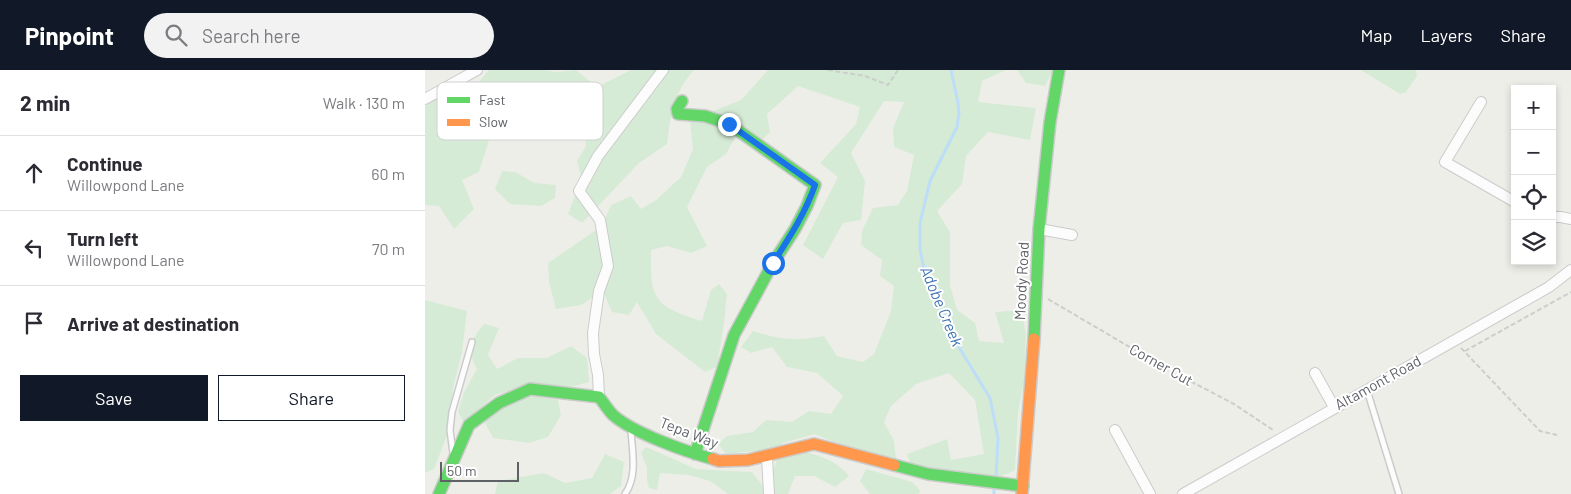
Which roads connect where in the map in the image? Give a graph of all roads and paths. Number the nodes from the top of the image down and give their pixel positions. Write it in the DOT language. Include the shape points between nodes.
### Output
graph roads {
  1 [pos="477,70"];
  2 [pos="663,70"];
  3 [pos="828,70"];
  4 [pos="898,70"];
  5 [pos="1059,70"];
  6 [pos="455,82"];
  7 [pos="437,92"];
  8 [pos="425,99"];
  9 [pos="682,102"];
  10 [pos="1481,102"];
  11 [pos="1511,200"];
  12 [pos="1556,217"];
  13 [pos="1571,219"];
  14 [pos="1039,229"];
  15 [pos="1072,235"];
  16 [pos="1571,270"];
  17 [pos="1571,292"];
  18 [pos="1037,295"];
  19 [pos="471,342"];
  20 [pos="1315,373"];
  21 [pos="1367,389"];
  22 [pos="599,396"];
  23 [pos="1335,407"];
  24 [pos="631,427"];
  25 [pos="1115,430"];
  26 [pos="1557,435"];
  27 [pos="1283,437"];
  28 [pos="695,454"];
  29 [pos="767,457"];
  30 [pos="454,458"];
  31 [pos="1022,490"];
  32 [pos="439,494"];
  33 [pos="625,494"];
  34 [pos="769,494"];
  35 [pos="1150,494"];
  36 [pos="1183,494"];
  37 [pos="1399,494"];
  1 -- 6 [label="street"];
  2 -- 22 [label="street" via="598,156 579,191 600,220 608,266 599,291 593,333"];
  3 -- 4 [label="path" via="865,76 888,85"];
  5 -- 14 [label="street, Moody Road"];
  7 -- 8 [label="street"];
  9 -- 28 [label="street" via="677,109 678,114 721,119 815,185 795,229 734,335"];
  10 -- 11 [label="street" via="1445,162"];
  12 -- 13 [label="street"];
  14 -- 15 [label="street"];
  14 -- 18 [label="street, Moody Road"];
  16 -- 21 [label="street, Altamont Road" via="1549,287"];
  17 -- 26 [label="path" via="1465,351 1540,431"];
  18 -- 27 [label="path, Corner Cut" via="1234,404"];
  18 -- 31 [label="street, Moody Road"];
  19 -- 30 [label="lane" via="452,412 450,430"];
  20 -- 23 [label="street"];
  21 -- 23 [label="street, Altamont Road"];
  21 -- 37 [label="lane"];
  22 -- 24 [label="street, Tepa Way" via="613,415"];
  22 -- 30 [label="street" via="530,389 499,402 469,424"];
  23 -- 27 [label="street, Altamont Road"];
  24 -- 28 [label="street, Tepa Way"];
  24 -- 33 [label="lane" via="633,471"];
  25 -- 35 [label="street"];
  27 -- 36 [label="street, Altamont Road"];
  28 -- 29 [label="street, Tepa Way" via="719,461"];
  29 -- 31 [label="street, Tepa Way" via="814,444 928,474"];
  29 -- 34 [label="street"];
  30 -- 32 [label="street"];
}
